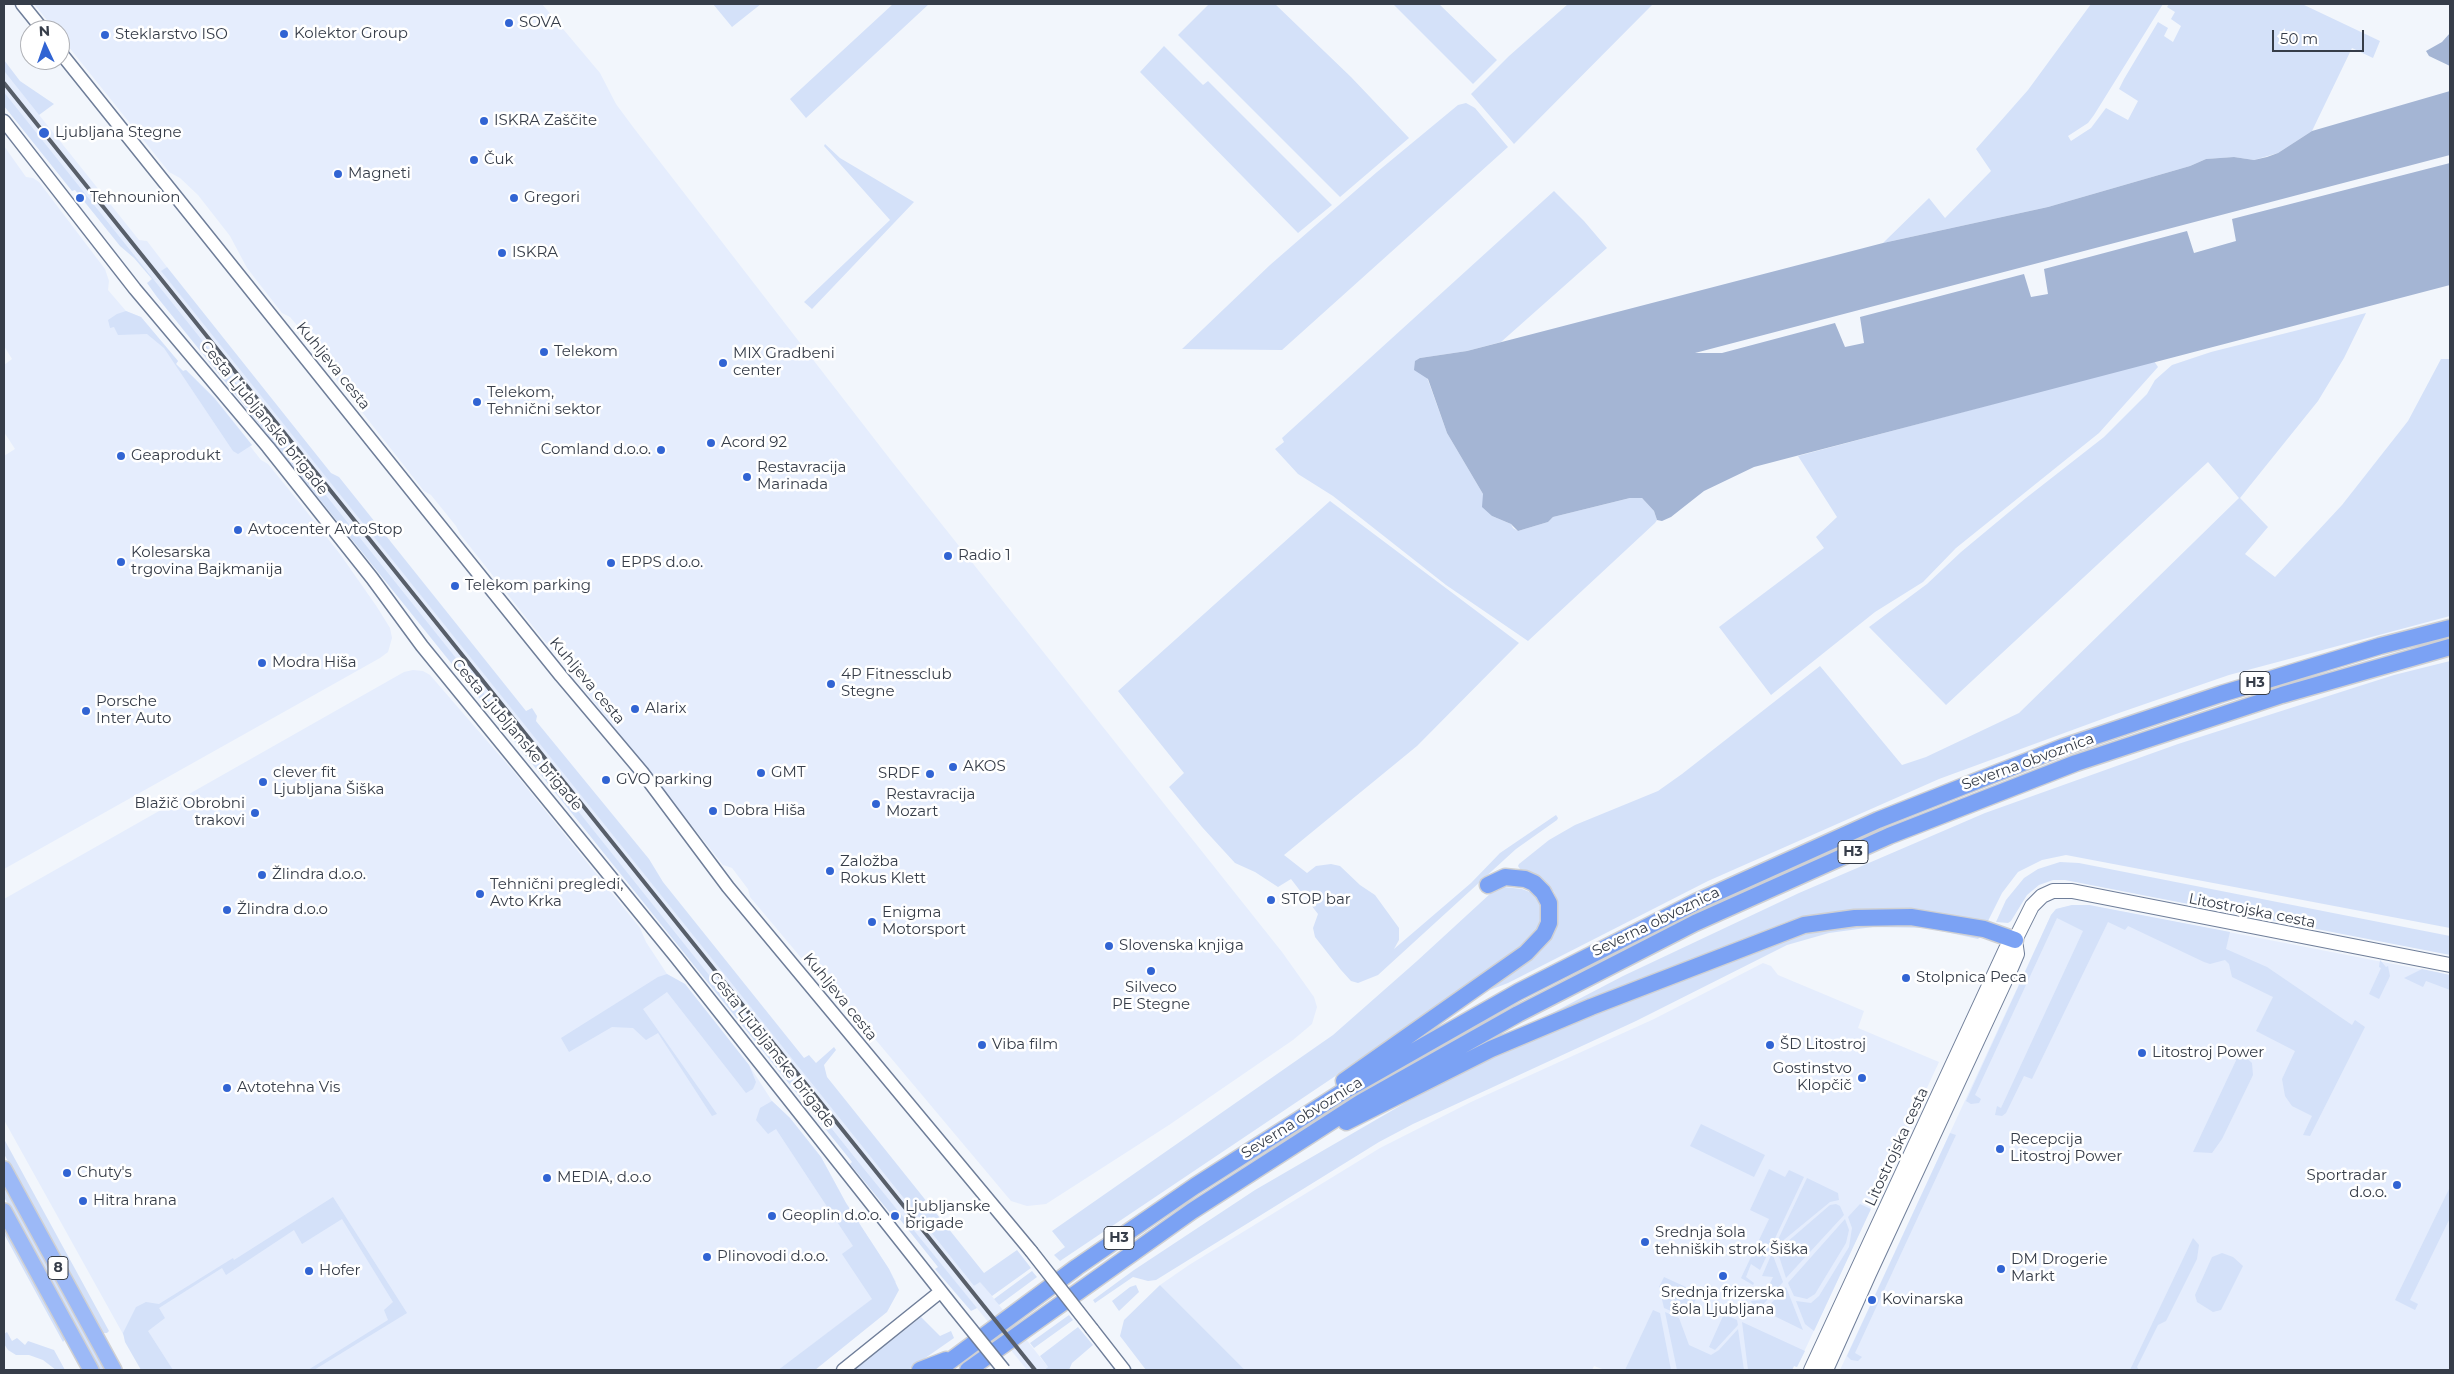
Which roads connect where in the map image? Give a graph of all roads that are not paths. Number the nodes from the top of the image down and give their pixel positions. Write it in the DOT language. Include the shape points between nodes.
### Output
graph roads {
  1 [pos="22,4"];
  2 [pos="35,20"];
  3 [pos="70,64"];
  4 [pos="4,121"];
  5 [pos="2450,628"];
  6 [pos="2450,647"];
  7 [pos="1488,885"];
  8 [pos="2016,940"];
  9 [pos="2450,965"];
  10 [pos="1981,1018"];
  11 [pos="1288,1127"];
  12 [pos="1294,1145"];
  13 [pos="4,1168"];
  14 [pos="4,1211"];
  15 [pos="940,1292"];
  16 [pos="956,1357"];
  17 [pos="91,1370"];
  18 [pos="114,1370"];
  19 [pos="843,1370"];
  20 [pos="920,1370"];
  21 [pos="938,1370"];
  22 [pos="968,1370"];
  23 [pos="1004,1370"];
  24 [pos="1124,1370"];
  25 [pos="1811,1370"];
  26 [pos="1826,1370"];
  1 -- 2 [label="street"];
  3 -- 24 [label="street, Kuhljeva cesta, bridge" via="561,676 642,772 728,887 1031,1251"];
  4 -- 15 [label="street, Cesta Ljubljanske brigade" via="135,289 268,447 422,646 676,957"];
  5 -- 11 [label="highway, Severna obvoznica / H3" via="2221,694 2063,747 1878,820 1768,868 1607,946 1430,1040"];
  6 -- 12 [label="highway, Severna obvoznica / H3" via="2177,728 2076,763 1889,836 1776,885 1606,968 1435,1059"];
  7 -- 11 [label="highway" via="1505,877 1515,877 1534,883 1543,892 1548,903 1549,923 1536,944 1356,1071"];
  8 -- 9 [label="main road, Litostrojska cesta" via="2037,900 2053,891 2068,890"];
  8 -- 10 [label="main road, Litostrojska cesta" via="2017,954"];
  8 -- 12 [label="highway" via="1984,929 1911,917 1855,918 1804,925 1491,1049 1372,1110"];
  10 -- 25 [label="main road, Litostrojska cesta"];
  10 -- 26 [label="main road, Litostrojska cesta"];
  11 -- 16 [label="highway, Severna obvoznica / H3" via="1077,1267"];
  12 -- 22 [label="highway, Severna obvoznica / H3" via="1128,1255"];
  13 -- 18 [label="main road, 8"];
  14 -- 17 [label="main road, 8"];
  15 -- 19 [label="street"];
  15 -- 23 [label="street, Cesta Ljubljanske brigade, bridge"];
  16 -- 20 [label="highway"];
  16 -- 21 [label="highway, Severna obvoznica / H3"];
}
